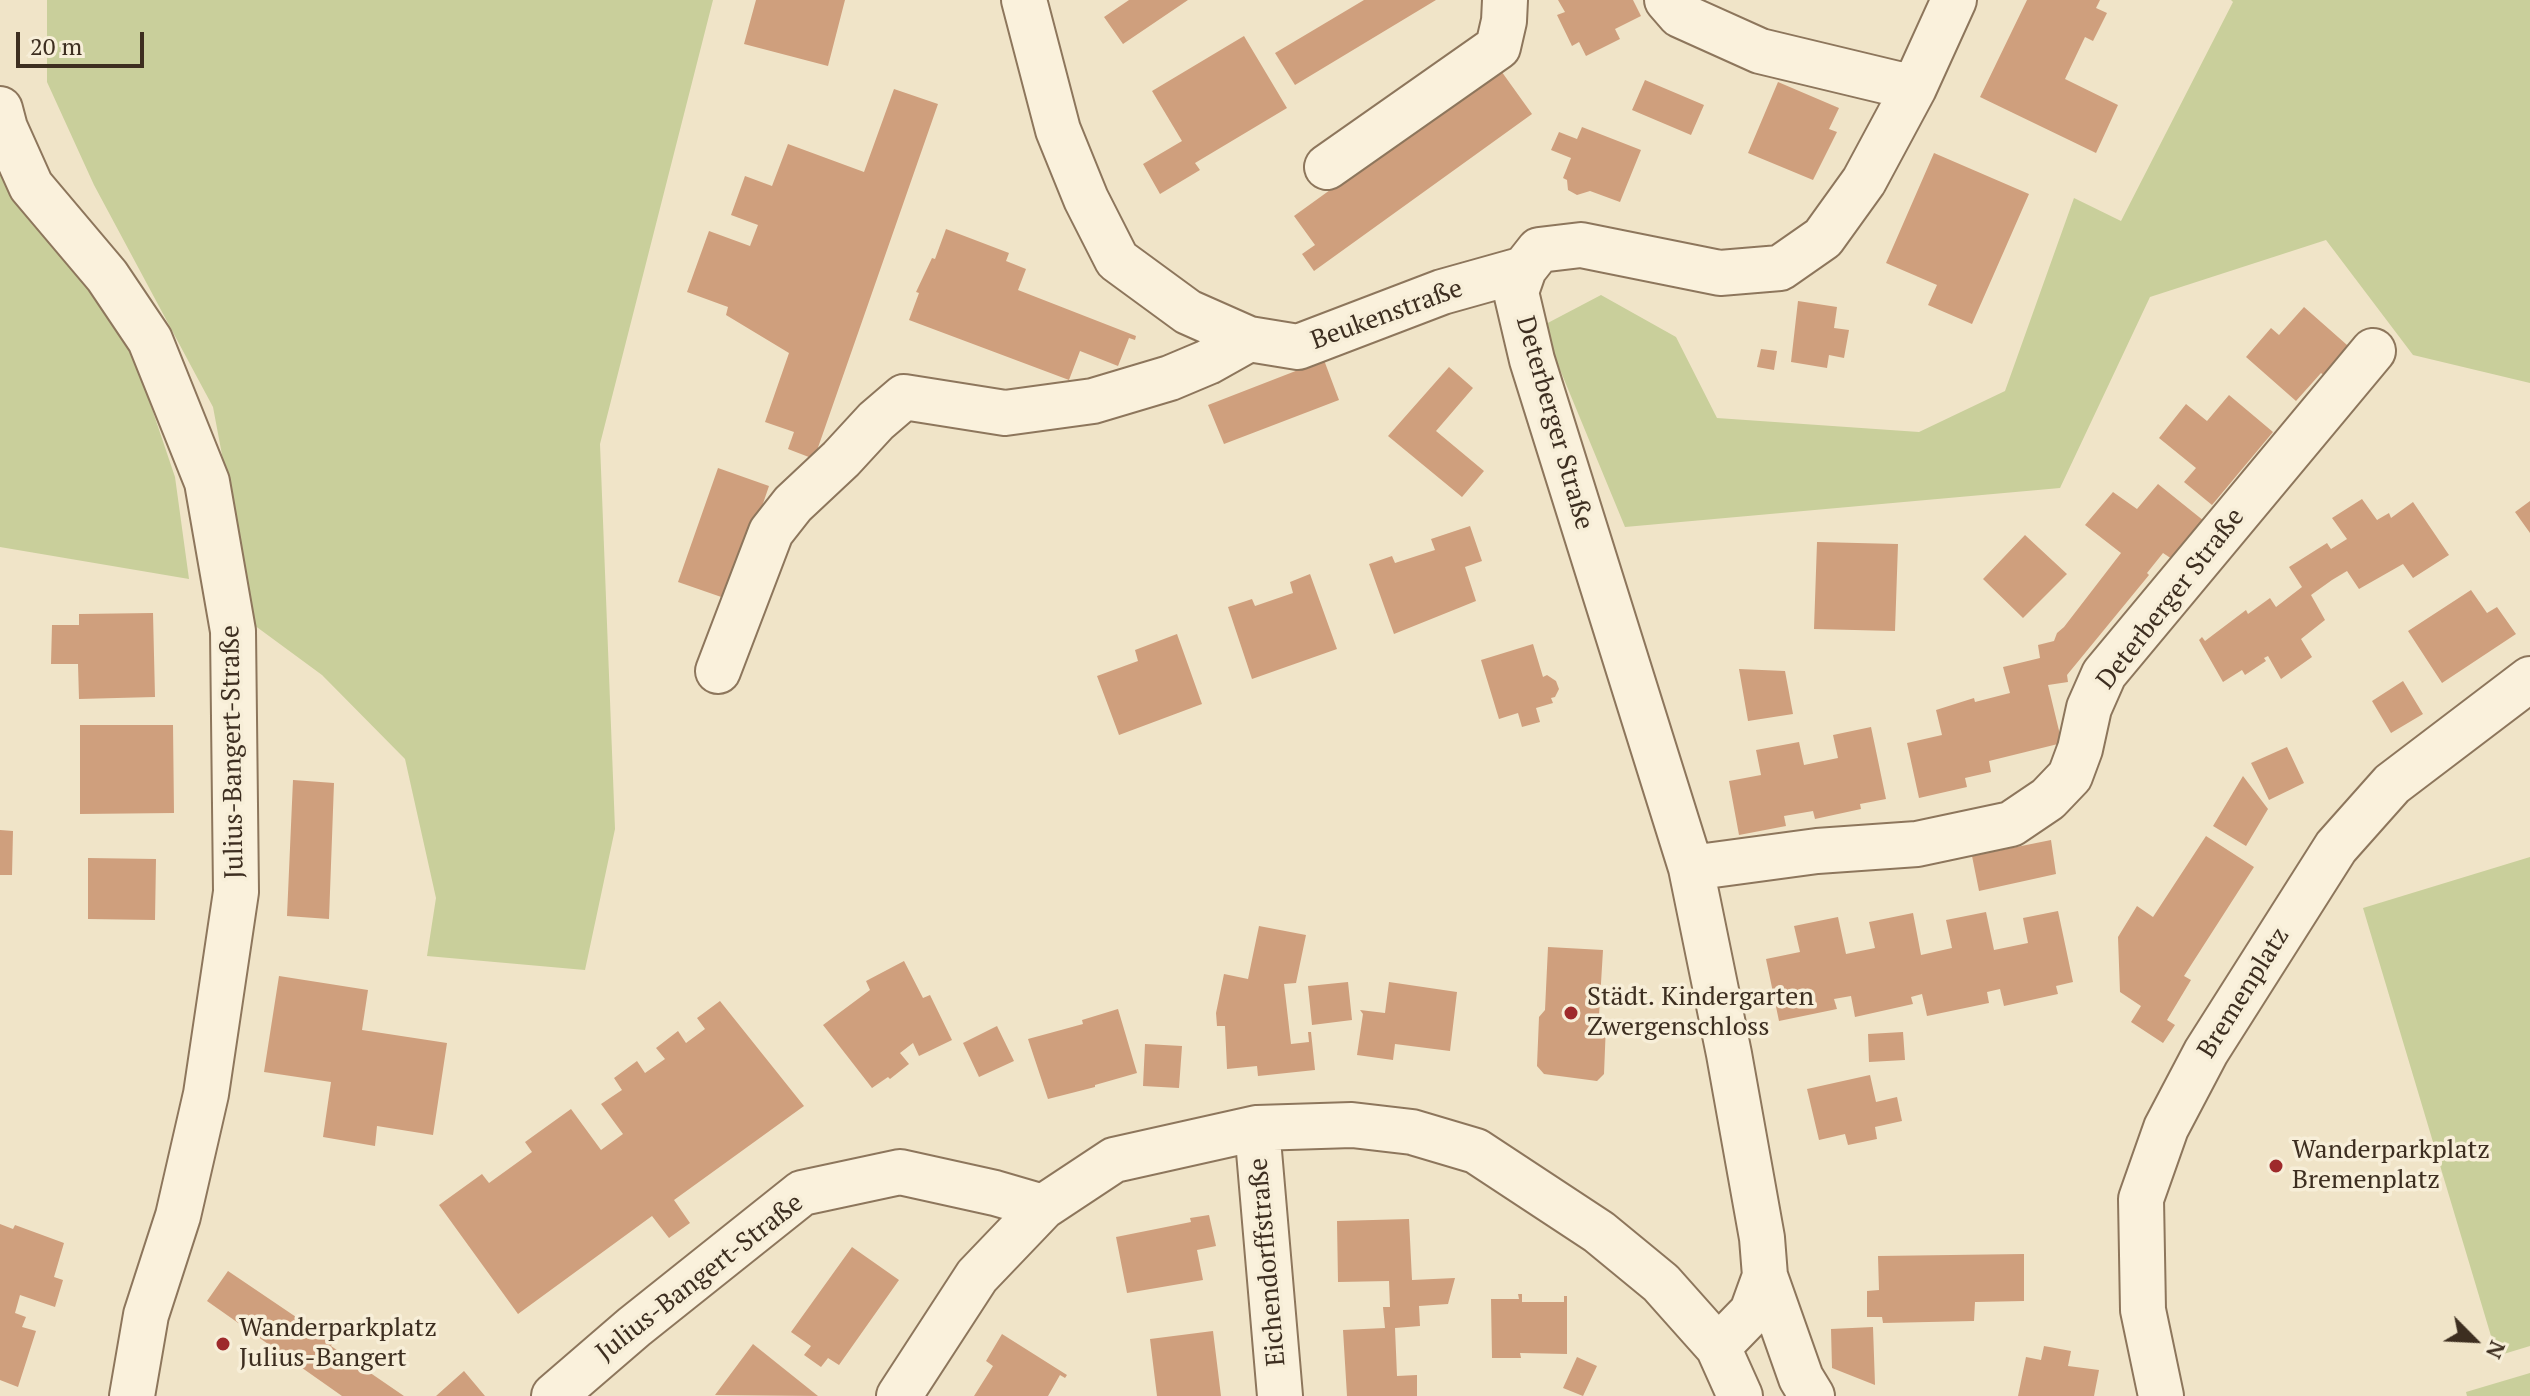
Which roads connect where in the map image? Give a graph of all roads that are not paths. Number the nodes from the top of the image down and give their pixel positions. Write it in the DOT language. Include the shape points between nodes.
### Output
graph roads {
  1 [pos="1024,0"];
  2 [pos="1505,0"];
  3 [pos="1667,0"];
  4 [pos="1954,0"];
  5 [pos="1914,88"];
  6 [pos="0,109"];
  7 [pos="1327,167"];
  8 [pos="1524,269"];
  9 [pos="1249,339"];
  10 [pos="2373,351"];
  11 [pos="718,671"];
  12 [pos="2530,679"];
  13 [pos="1691,868"];
  14 [pos="1257,1128"];
  15 [pos="1043,1207"];
  16 [pos="1765,1276"];
  17 [pos="1718,1347"];
  18 [pos="132,1396"];
  19 [pos="554,1396"];
  20 [pos="899,1396"];
  21 [pos="1280,1396"];
  22 [pos="1740,1396"];
  23 [pos="1812,1396"];
  24 [pos="2161,1396"];
  1 -- 9 [label="street, Beukenstraße" via="1058,130 1117,260 1188,312"];
  2 -- 7 [label="street" via="1498,47"];
  3 -- 5 [label="street" via="1680,15 1760,51"];
  4 -- 5 [label="street"];
  5 -- 8 [label="street" via="1864,181 1823,238 1780,268 1720,273 1581,245 1539,250"];
  6 -- 18 [label="street, Julius-Bangert-Straße" via="31,186 107,276 150,340 207,482 233,631 236,892 206,1094 178,1216 146,1315"];
  8 -- 9 [label="street, Beukenstraße" via="1442,292 1298,347"];
  8 -- 13 [label="street, Deterberger Straße" via="1516,292 1532,360"];
  9 -- 11 [label="street" via="1170,378 1093,401 1005,413 904,397 771,532"];
  10 -- 13 [label="street, Deterberger Straße" via="2104,674 2070,776 2048,799 2011,824 1917,844"];
  12 -- 24 [label="street, Bremenplatz" via="2392,784 2336,847 2206,1052 2166,1128 2141,1199 2143,1310"];
  13 -- 16 [label="street, Deterberger Straße" via="1732,1069"];
  14 -- 15 [label="street" via="1114,1160"];
  14 -- 17 [label="street" via="1352,1125 1412,1132 1476,1151 1599,1232 1661,1283"];
  14 -- 21 [label="street, Eichendorffstraße"];
  15 -- 19 [label="street, Julius-Bangert-Straße" via="900,1172 802,1193"];
  15 -- 20 [label="street" via="977,1276"];
  16 -- 17 [label="street, Deterberger Straße" via="1752,1312"];
  16 -- 23 [label="street"];
  17 -- 22 [label="street"];
}
